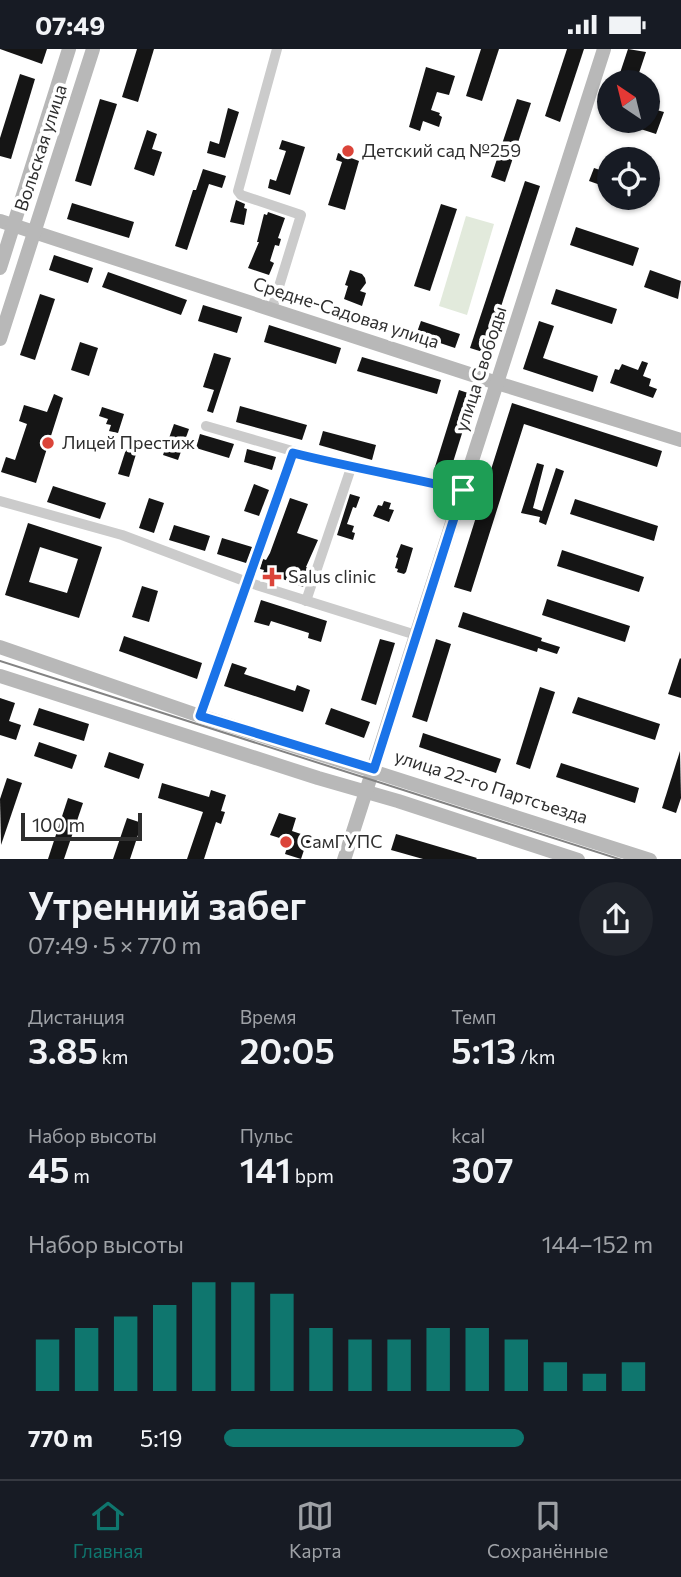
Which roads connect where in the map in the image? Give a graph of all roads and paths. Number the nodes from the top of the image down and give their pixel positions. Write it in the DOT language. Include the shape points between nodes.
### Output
graph roads {
  1 [pos="69,49"];
  2 [pos="93,49"];
  3 [pos="277,49"];
  4 [pos="604,49"];
  5 [pos="7,223"];
  6 [pos="34,232"];
  7 [pos="0,268"];
  8 [pos="272,309"];
  9 [pos="0,339"];
  10 [pos="497,383"];
  11 [pos="206,426"];
  12 [pos="681,440"];
  13 [pos="293,453"];
  14 [pos="351,468"];
  15 [pos="463,490"];
  16 [pos="0,501"];
  17 [pos="247,582"];
  18 [pos="306,601"];
  19 [pos="416,635"];
  20 [pos="0,647"];
  21 [pos="0,676"];
  22 [pos="200,716"];
  23 [pos="374,769"];
  24 [pos="367,792"];
  25 [pos="344,859"];
  26 [pos="578,859"];
  27 [pos="650,859"];
  1 -- 5 [label="main road, Вольская улица"];
  2 -- 6 [label="main road, Вольская улица"];
  3 -- 8 [label="street" via="238,191 301,215"];
  4 -- 10 [label="main road, улица Свободы"];
  5 -- 6 [label="main road, Средне-Садовая улица"];
  5 -- 7 [label="main road, Вольская улица"];
  6 -- 8 [label="main road, Средне-Садовая улица"];
  6 -- 9 [label="main road, Вольская улица"];
  8 -- 10 [label="main road, Средне-Садовая улица"];
  10 -- 12 [label="main road, Средне-Садовая улица"];
  10 -- 15 [label="main road, улица Свободы"];
  11 -- 13 [label="street"];
  13 -- 14 [label="street"];
  13 -- 17 [label="street"];
  14 -- 15 [label="street"];
  14 -- 18 [label="street"];
  15 -- 19 [label="main road, улица Свободы"];
  16 -- 17 [label="street" via="122,535"];
  17 -- 18 [label="street"];
  17 -- 22 [label="street"];
  18 -- 19 [label="street"];
  19 -- 23 [label="main road, улица Свободы"];
  20 -- 22 [label="main road, улица 22-го Партсъезда"];
  21 -- 24 [label="main road"];
  22 -- 23 [label="main road, улица 22-го Партсъезда"];
  23 -- 24 [label="main road, улица Свободы"];
  23 -- 27 [label="main road, улица 22-го Партсъезда"];
  24 -- 25 [label="main road, улица Свободы"];
  24 -- 26 [label="main road"];
}
